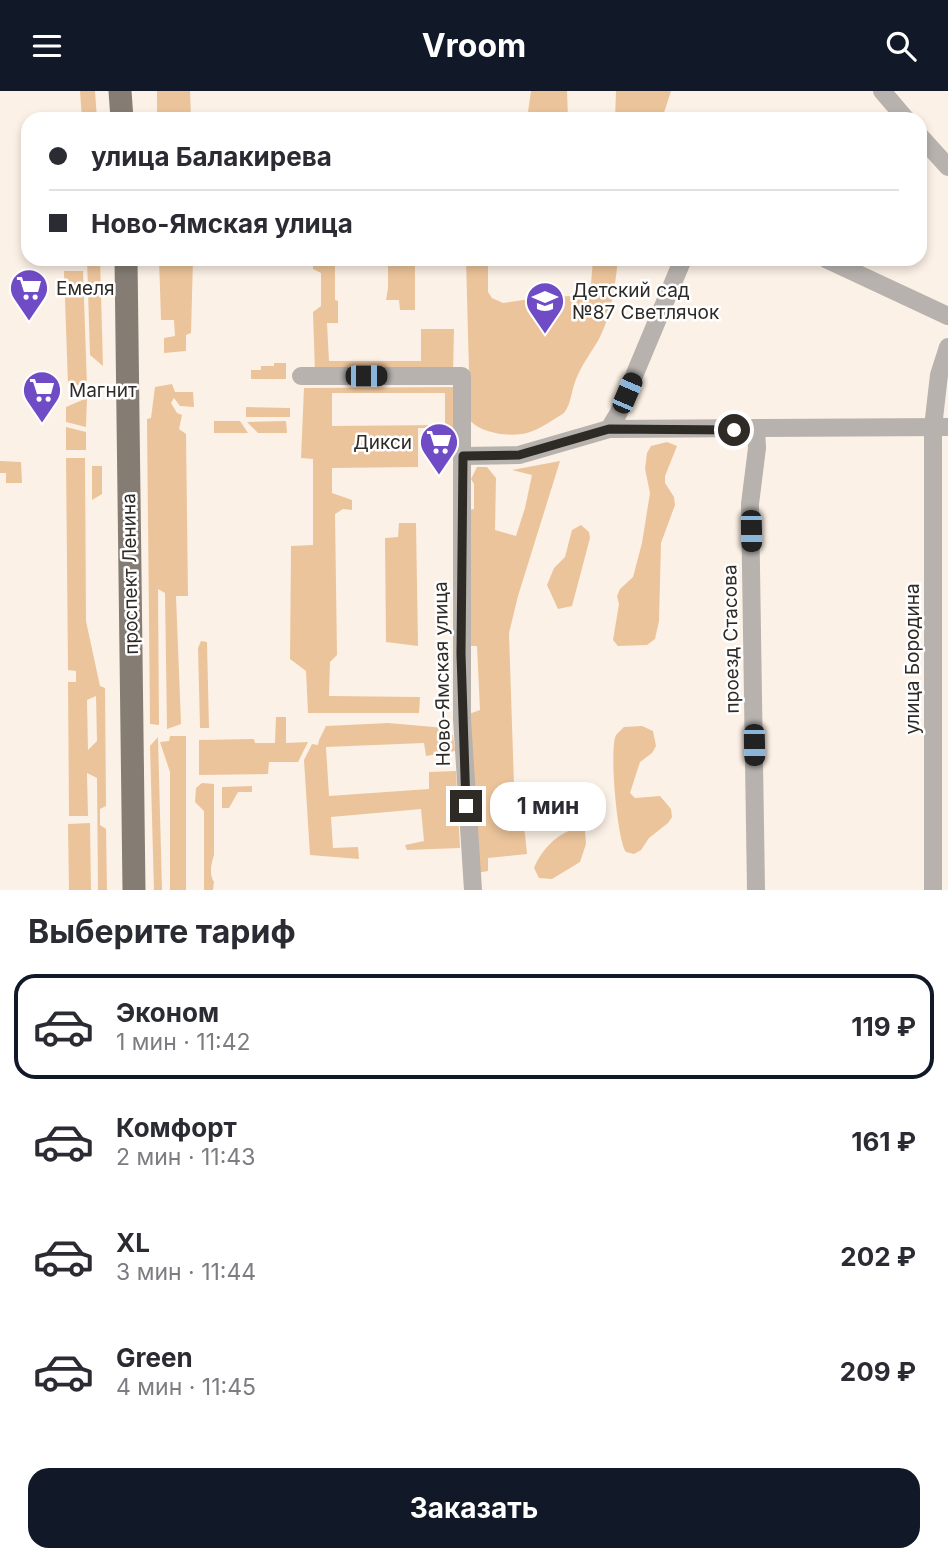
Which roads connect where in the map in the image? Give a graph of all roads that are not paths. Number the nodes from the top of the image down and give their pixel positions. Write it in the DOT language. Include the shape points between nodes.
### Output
graph roads {
  1 [pos="120,91"];
  2 [pos="882,91"];
  3 [pos="122,112"];
  4 [pos="900,112"];
  5 [pos="927,144"];
  6 [pos="948,167"];
  7 [pos="126,266"];
  8 [pos="680,266"];
  9 [pos="841,266"];
  10 [pos="948,316"];
  11 [pos="948,347"];
  12 [pos="301,376"];
  13 [pos="940,427"];
  14 [pos="609,429"];
  15 [pos="756,429"];
  16 [pos="463,456"];
  17 [pos="134,890"];
  18 [pos="472,890"];
  19 [pos="756,890"];
  20 [pos="933,890"];
  1 -- 3 [label="main road"];
  2 -- 4 [label="street"];
  5 -- 6 [label="street"];
  7 -- 17 [label="main road, проспект Ленина"];
  8 -- 14 [label="street"];
  9 -- 10 [label="street"];
  11 -- 13 [label="street, улица Бородина" via="939,375"];
  12 -- 16 [label="street, Ново-Ямская улица" via="462,376"];
  13 -- 15 [label="street"];
  13 -- 20 [label="street, улица Бородина"];
  14 -- 15 [label="street"];
  14 -- 16 [label="street" via="519,455"];
  15 -- 19 [label="street, проезд Стасова" via="750,505"];
  16 -- 18 [label="street, Ново-Ямская улица" via="462,719"];
}
